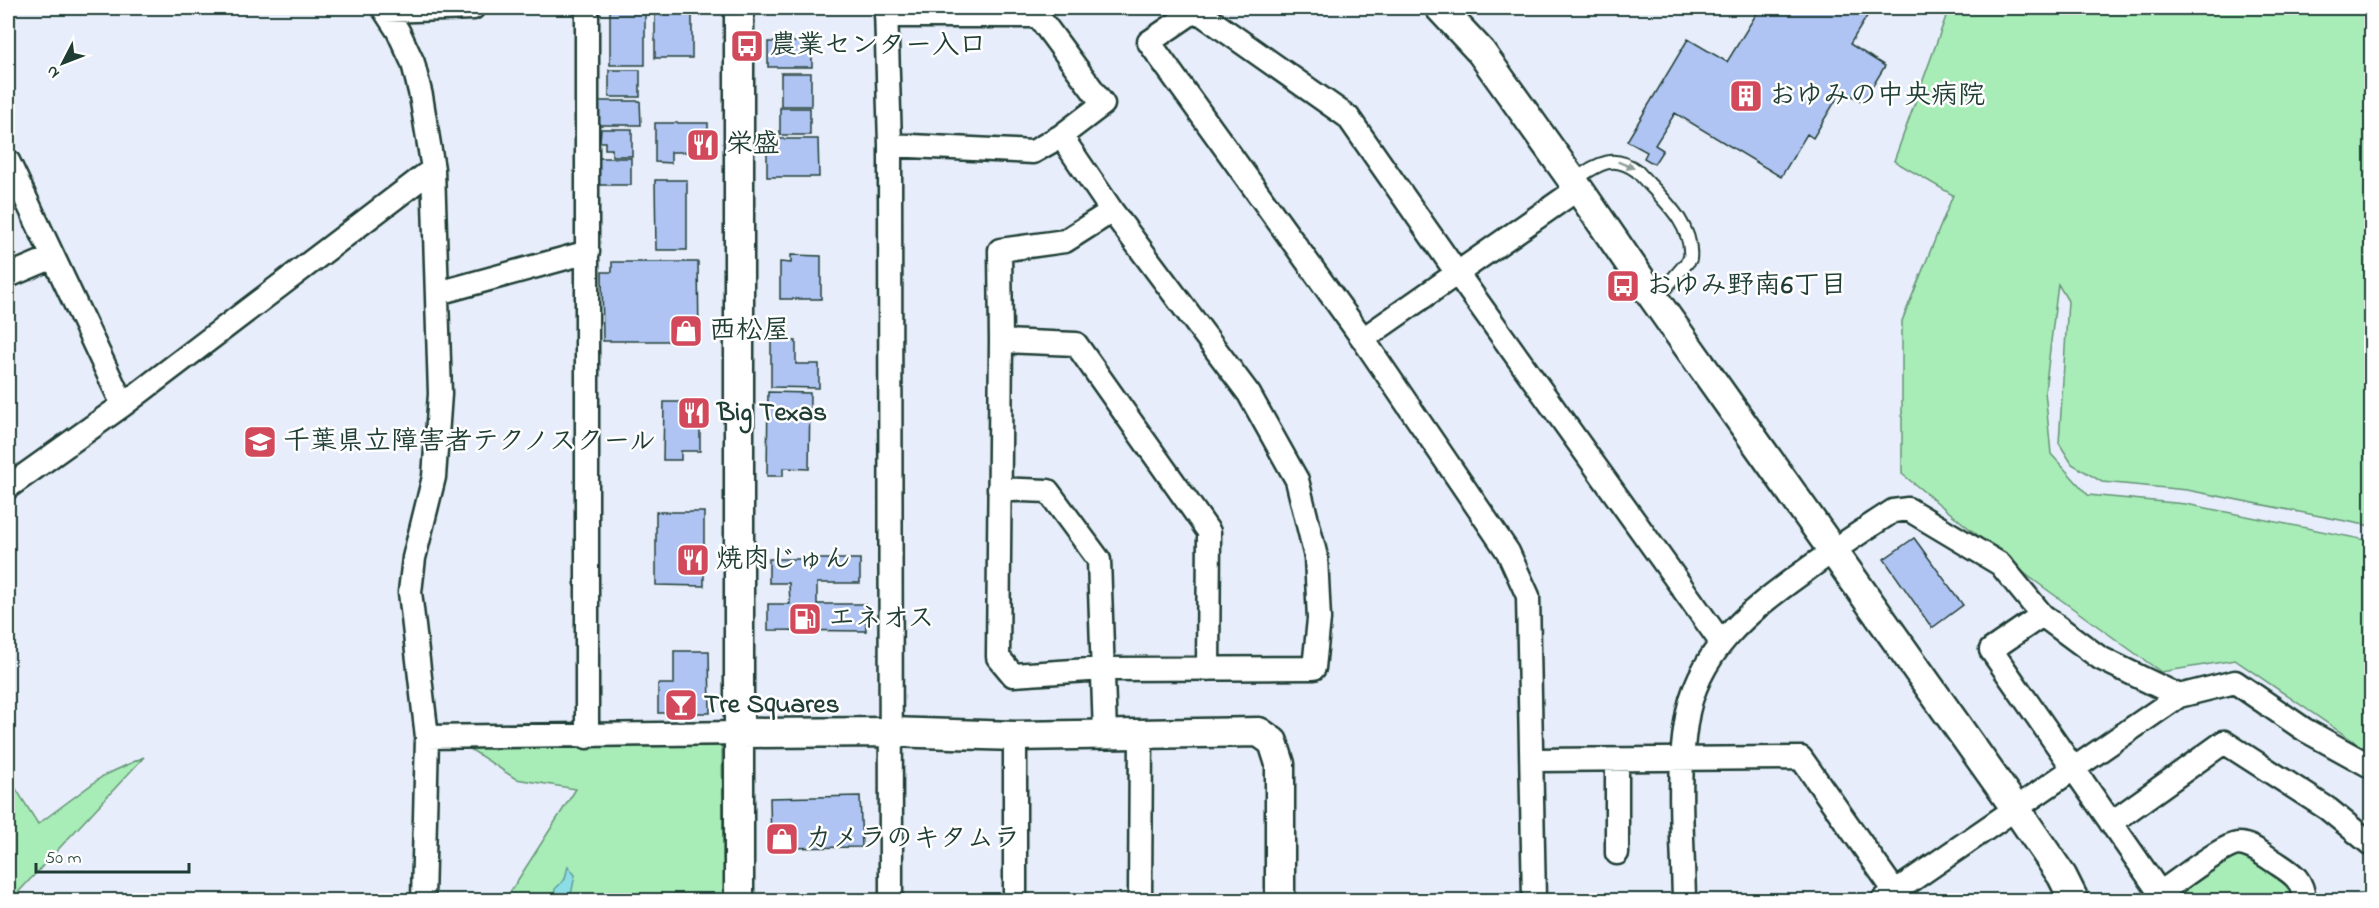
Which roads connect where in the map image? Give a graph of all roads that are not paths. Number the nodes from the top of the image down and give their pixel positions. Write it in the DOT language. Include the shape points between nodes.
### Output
graph roads {
  1 [pos="473,8"];
  2 [pos="587,8"];
  3 [pos="739,8"];
  4 [pos="1440,8"];
  5 [pos="384,9"];
  6 [pos="886,12"];
  7 [pos="1061,136"];
  8 [pos="890,145"];
  9 [pos="8,161"];
  10 [pos="433,169"];
  11 [pos="1576,184"];
  12 [pos="1112,211"];
  13 [pos="588,252"];
  14 [pos="53,257"];
  15 [pos="1456,273"];
  16 [pos="8,276"];
  17 [pos="438,293"];
  18 [pos="1655,300"];
  19 [pos="1363,339"];
  20 [pos="1001,341"];
  21 [pos="123,405"];
  22 [pos="8,487"];
  23 [pos="999,489"];
  24 [pos="1832,551"];
  25 [pos="2042,615"];
  26 [pos="1721,642"];
  27 [pos="1104,669"];
  28 [pos="1208,669"];
  29 [pos="2179,696"];
  30 [pos="890,732"];
  31 [pos="1141,733"];
  32 [pos="741,734"];
  33 [pos="1105,734"];
  34 [pos="1015,736"];
  35 [pos="427,737"];
  36 [pos="587,737"];
  37 [pos="1533,760"];
  38 [pos="1617,760"];
  39 [pos="1682,760"];
  40 [pos="2372,767"];
  41 [pos="2073,769"];
  42 [pos="2016,809"];
  43 [pos="2111,823"];
  44 [pos="2372,845"];
  45 [pos="1617,853"];
  46 [pos="1893,898"];
  47 [pos="423,900"];
  48 [pos="739,900"];
  49 [pos="891,900"];
  50 [pos="1015,900"];
  51 [pos="1140,900"];
  52 [pos="1280,900"];
  53 [pos="1534,900"];
  54 [pos="1684,900"];
  55 [pos="2074,900"];
  56 [pos="2304,900"];
  1 -- 5 [label="street"];
  2 -- 13 [label="street"];
  3 -- 32 [label="street"];
  4 -- 11 [label="street" via="1481,52"];
  5 -- 10 [label="street" via="413,63"];
  6 -- 7 [label="street" via="1038,16 1103,104"];
  6 -- 8 [label="street"];
  7 -- 8 [label="street" via="1033,152"];
  7 -- 12 [label="street"];
  8 -- 30 [label="street"];
  9 -- 14 [label="street"];
  10 -- 17 [label="street"];
  10 -- 21 [label="street"];
  11 -- 15 [label="street"];
  11 -- 18 [label="street"];
  11 -- 18 [label="lane, one-way" via="1601,163 1629,165 1684,226 1690,241 1690,259"];
  12 -- 20 [label="street" via="1065,242 1000,250"];
  12 -- 28 [label="street" via="1249,394 1297,480 1316,557 1319,619 1314,668"];
  13 -- 17 [label="street"];
  13 -- 36 [label="street"];
  14 -- 16 [label="street"];
  14 -- 21 [label="street"];
  15 -- 19 [label="street"];
  15 -- 19 [label="street" via="1348,117 1196,10 1149,42"];
  15 -- 26 [label="street"];
  17 -- 35 [label="street" via="440,394 434,477 414,558 410,592"];
  18 -- 24 [label="street"];
  19 -- 37 [label="street" via="1508,552 1528,596"];
  20 -- 23 [label="street"];
  20 -- 28 [label="street" via="1076,344 1209,532"];
  21 -- 22 [label="street"];
  23 -- 27 [label="street" via="1048,491 1099,560"];
  23 -- 27 [label="street" via="998,657 1013,675"];
  24 -- 25 [label="street" via="1893,511 1908,509 2000,564"];
  24 -- 26 [label="street" via="1744,617"];
  24 -- 42 [label="street"];
  25 -- 29 [label="street" via="2100,658"];
  25 -- 41 [label="street" via="1991,650"];
  26 -- 39 [label="street" via="1693,695"];
  27 -- 28 [label="street"];
  27 -- 33 [label="street"];
  29 -- 40 [label="street" via="2235,682 2305,730"];
  29 -- 41 [label="street"];
  30 -- 32 [label="street"];
  30 -- 34 [label="street"];
  30 -- 49 [label="street"];
  31 -- 33 [label="street"];
  31 -- 51 [label="street"];
  31 -- 52 [label="street" via="1259,732 1273,742 1280,764"];
  32 -- 36 [label="street"];
  32 -- 48 [label="street"];
  33 -- 34 [label="street"];
  34 -- 50 [label="street"];
  35 -- 36 [label="street"];
  35 -- 47 [label="street"];
  37 -- 38 [label="street"];
  37 -- 53 [label="street"];
  38 -- 39 [label="street"];
  38 -- 45 [label="street"];
  39 -- 46 [label="street" via="1801,758"];
  39 -- 54 [label="street"];
  41 -- 42 [label="street"];
  41 -- 43 [label="street"];
  42 -- 46 [label="street"];
  42 -- 55 [label="street"];
  43 -- 44 [label="street" via="2224,742 2328,809"];
  43 -- 56 [label="street" via="2160,893 2222,850 2238,844 2253,848 2294,874 2303,887"];
}
